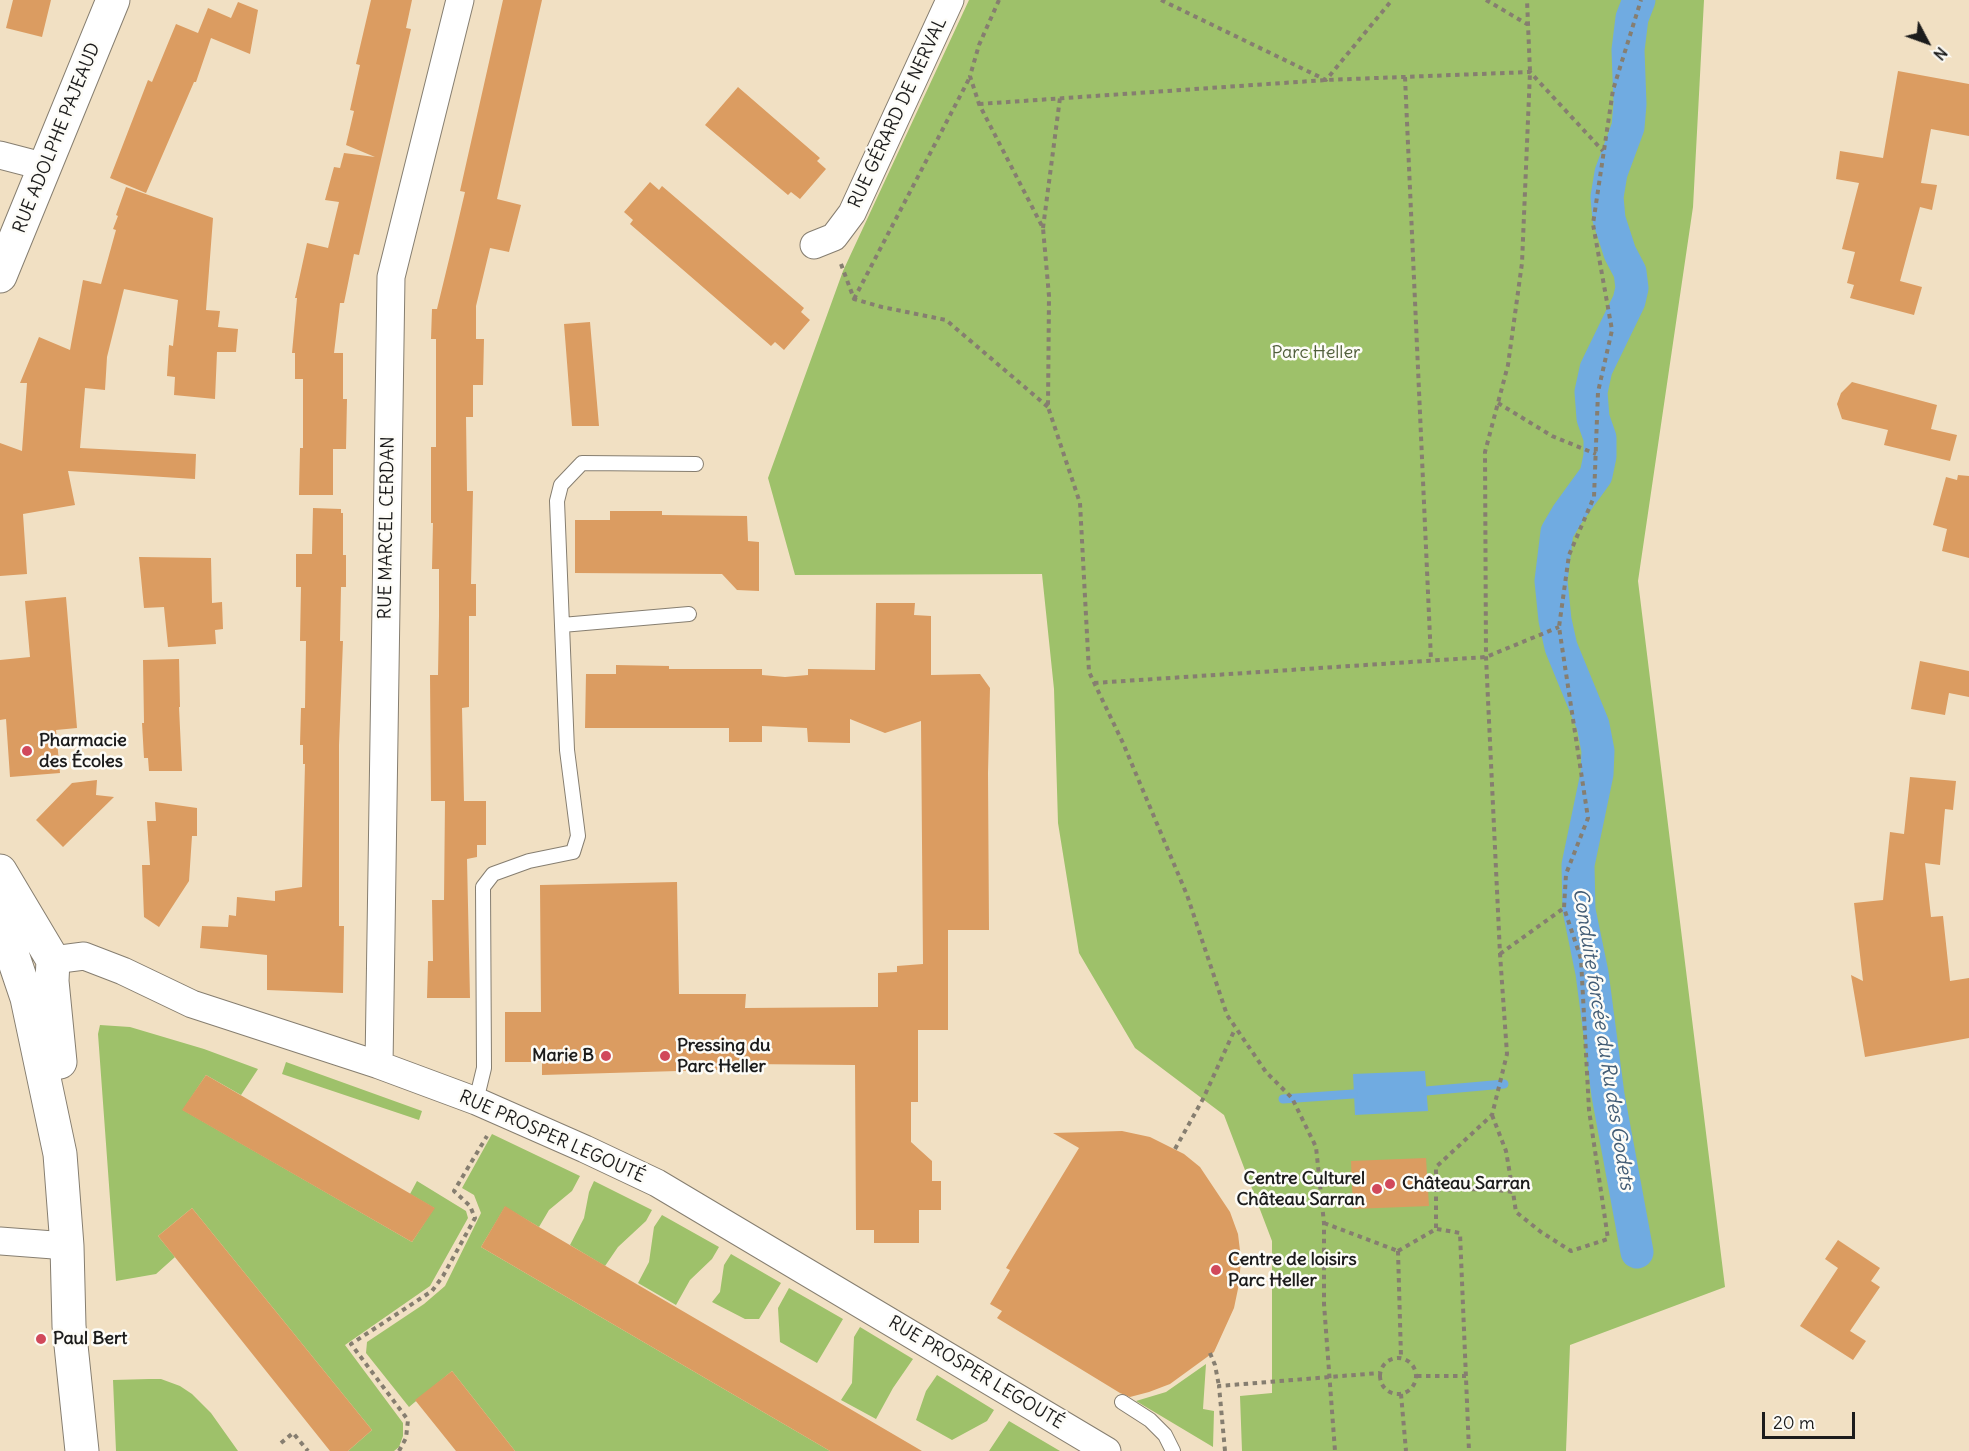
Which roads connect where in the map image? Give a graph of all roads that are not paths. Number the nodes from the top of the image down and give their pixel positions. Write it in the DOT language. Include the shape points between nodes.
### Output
graph roads {
  1 [pos="113,0"];
  2 [pos="460,0"];
  3 [pos="950,0"];
  4 [pos="0,155"];
  5 [pos="46,167"];
  6 [pos="824,241"];
  7 [pos="0,276"];
  8 [pos="696,464"];
  9 [pos="689,614"];
  10 [pos="562,625"];
  11 [pos="0,871"];
  12 [pos="0,918"];
  13 [pos="53,960"];
  14 [pos="25,992"];
  15 [pos="379,1065"];
  16 [pos="476,1101"];
  17 [pos="60,1154"];
  18 [pos="0,1242"];
  19 [pos="67,1246"];
  20 [pos="1122,1402"];
  21 [pos="82,1451"];
  22 [pos="1107,1451"];
  23 [pos="1173,1451"];
  1 -- 5 [label="main road, RUE ADOLPHE PAJEAUD"];
  2 -- 15 [label="street, RUE MARCEL CERDAN" via="391,277"];
  3 -- 6 [label="street, RUE GÉRARD DE NERVAL" via="852,213"];
  4 -- 5 [label="street"];
  5 -- 7 [label="main road, RUE ADOLPHE PAJEAUD"];
  8 -- 10 [label="lane" via="582,463 561,485 557,501"];
  9 -- 10 [label="lane"];
  10 -- 16 [label="lane" via="567,750 578,836 573,852 493,874 483,887 484,1068"];
  11 -- 13 [label="main road"];
  12 -- 14 [label="main road"];
  13 -- 14 [label="main road"];
  13 -- 15 [label="street, RUE PROSPER LEGOUTÉ" via="84,956 192,1004"];
  13 -- 17 [label="main road" via="64,1106"];
  14 -- 17 [label="main road"];
  15 -- 16 [label="street, RUE PROSPER LEGOUTÉ"];
  16 -- 22 [label="street, RUE PROSPER LEGOUTÉ" via="657,1183"];
  17 -- 19 [label="main road"];
  18 -- 19 [label="street"];
  19 -- 21 [label="main road" via="69,1326"];
  20 -- 23 [label="lane" via="1150,1420 1165,1435"];
}
